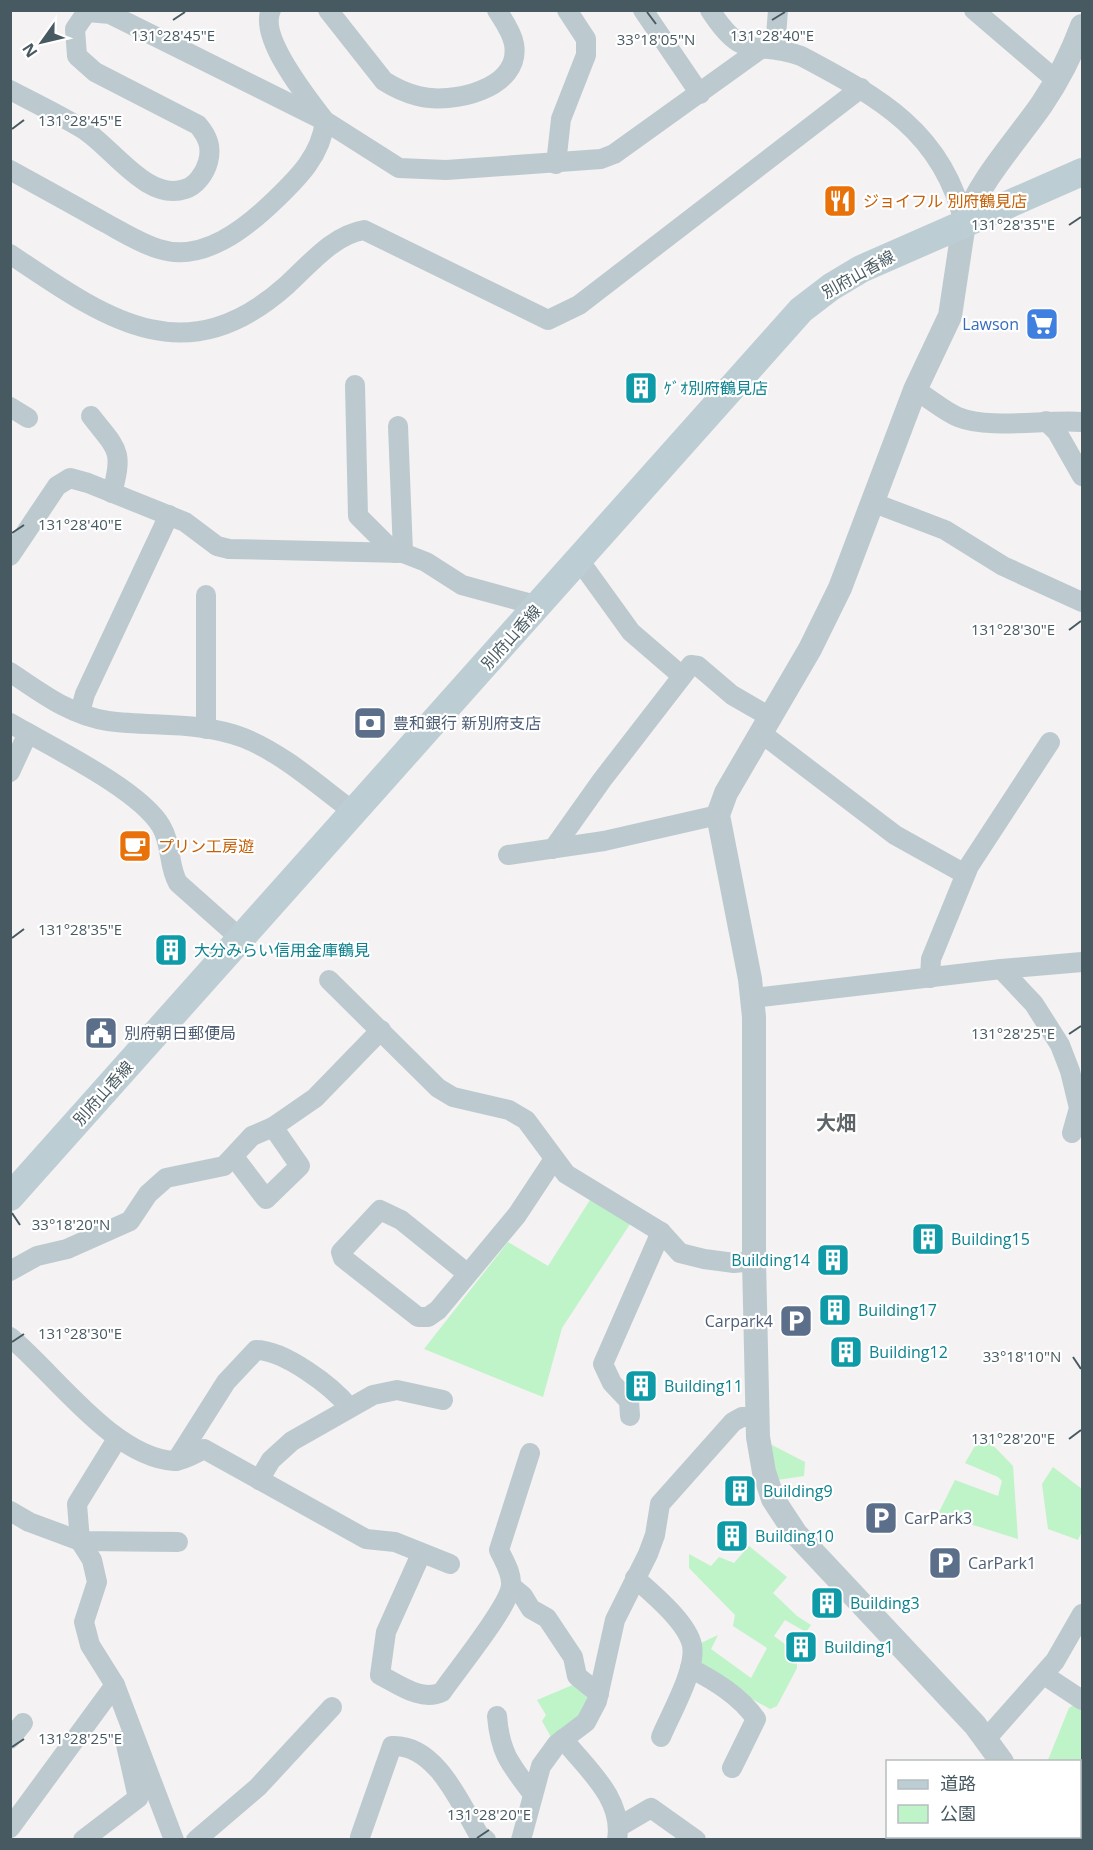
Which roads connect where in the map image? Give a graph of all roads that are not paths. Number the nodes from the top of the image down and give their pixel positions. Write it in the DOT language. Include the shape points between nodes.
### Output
graph roads {
  1 [pos="272,10"];
  2 [pos="328,10"];
  3 [pos="497,10"];
  4 [pos="567,10"];
  5 [pos="643,10"];
  6 [pos="710,10"];
  7 [pos="778,10"];
  8 [pos="974,10"];
  9 [pos="89,11"];
  10 [pos="1083,26"];
  11 [pos="767,50"];
  12 [pos="1057,81"];
  13 [pos="861,88"];
  14 [pos="10,90"];
  15 [pos="700,94"];
  16 [pos="325,121"];
  17 [pos="556,164"];
  18 [pos="10,170"];
  19 [pos="1083,172"];
  20 [pos="964,223"];
  21 [pos="10,254"];
  22 [pos="355,385"];
  23 [pos="923,395"];
  24 [pos="10,406"];
  25 [pos="91,416"];
  26 [pos="28,418"];
  27 [pos="1046,421"];
  28 [pos="1083,422"];
  29 [pos="398,426"];
  30 [pos="1083,476"];
  31 [pos="112,493"];
  32 [pos="874,503"];
  33 [pos="169,515"];
  34 [pos="13,549"];
  35 [pos="399,553"];
  36 [pos="579,560"];
  37 [pos="207,595"];
  38 [pos="1083,602"];
  39 [pos="539,606"];
  40 [pos="10,672"];
  41 [pos="682,676"];
  42 [pos="80,712"];
  43 [pos="10,723"];
  44 [pos="765,725"];
  45 [pos="206,729"];
  46 [pos="28,733"];
  47 [pos="1050,742"];
  48 [pos="10,772"];
  49 [pos="354,812"];
  50 [pos="718,815"];
  51 [pos="553,849"];
  52 [pos="508,855"];
  53 [pos="965,874"];
  54 [pos="241,939"];
  55 [pos="1083,946"];
  56 [pos="1075,963"];
  57 [pos="1001,969"];
  58 [pos="930,978"];
  59 [pos="329,980"];
  60 [pos="753,998"];
  61 [pos="381,1030"];
  62 [pos="273,1127"];
  63 [pos="1072,1133"];
  64 [pos="234,1157"];
  65 [pos="554,1159"];
  66 [pos="10,1197"];
  67 [pos="661,1232"];
  68 [pos="754,1262"];
  69 [pos="10,1271"];
  70 [pos="468,1274"];
  71 [pos="10,1337"];
  72 [pos="443,1400"];
  73 [pos="349,1407"];
  74 [pos="630,1416"];
  75 [pos="757,1417"];
  76 [pos="117,1439"];
  77 [pos="531,1454"];
  78 [pos="176,1461"];
  79 [pos="259,1480"];
  80 [pos="10,1511"];
  81 [pos="80,1542"];
  82 [pos="178,1542"];
  83 [pos="422,1554"];
  84 [pos="450,1564"];
  85 [pos="635,1578"];
  86 [pos="512,1586"];
  87 [pos="1083,1614"];
  88 [pos="690,1668"];
  89 [pos="1044,1675"];
  90 [pos="115,1685"];
  91 [pos="599,1694"];
  92 [pos="1083,1700"];
  93 [pos="332,1707"];
  94 [pos="497,1716"];
  95 [pos="23,1722"];
  96 [pos="130,1724"];
  97 [pos="661,1737"];
  98 [pos="10,1739"];
  99 [pos="563,1739"];
  100 [pos="986,1739"];
  101 [pos="1001,1760"];
  102 [pos="732,1768"];
  103 [pos="532,1793"];
  104 [pos="10,1828"];
  105 [pos="618,1833"];
  106 [pos="360,1837"];
  107 [pos="82,1839"];
  108 [pos="174,1839"];
  109 [pos="196,1839"];
  110 [pos="486,1839"];
  111 [pos="520,1839"];
  112 [pos="696,1839"];
  1 -- 16 [label="street" via="268,29 274,46"];
  2 -- 3 [label="street" via="384,81 411,94 432,98 470,93 494,86 504,78 514,45"];
  4 -- 17 [label="street" via="586,39 586,55 561,119"];
  5 -- 15 [label="street"];
  6 -- 11 [label="street" via="732,39 742,46"];
  7 -- 11 [label="street"];
  8 -- 12 [label="street"];
  9 -- 14 [label="street" via="75,29 74,47 84,64 198,125 207,136 210,153 198,181 177,192 141,181 84,130"];
  9 -- 16 [label="street" via="110,14"];
  10 -- 12 [label="street"];
  11 -- 13 [label="street" via="801,56"];
  11 -- 15 [label="street"];
  12 -- 20 [label="street" via="984,181"];
  13 -- 20 [label="street" via="889,106 930,149 952,182"];
  13 -- 21 [label="street" via="579,305 548,320 364,230 331,245 263,306 245,317 211,328 164,333 103,314"];
  15 -- 17 [label="street" via="614,154"];
  16 -- 17 [label="street" via="399,168 446,170"];
  16 -- 18 [label="street" via="322,140 313,158 270,205 228,237 188,251 160,249 135,239"];
  19 -- 20 [label="main road, 別府山香線"];
  20 -- 32 [label="street" via="950,315 915,390"];
  20 -- 36 [label="main road, 別府山香線" via="861,269 813,300"];
  22 -- 35 [label="street" via="358,516"];
  23 -- 27 [label="street" via="960,418 984,423"];
  24 -- 26 [label="street"];
  25 -- 31 [label="street" via="114,446 120,462"];
  27 -- 28 [label="street"];
  27 -- 30 [label="street"];
  29 -- 35 [label="street"];
  31 -- 33 [label="street"];
  31 -- 34 [label="street" via="70,478 57,486"];
  32 -- 38 [label="street" via="950,533 1003,566"];
  32 -- 44 [label="street" via="826,619"];
  33 -- 35 [label="street" via="217,546 229,549"];
  33 -- 42 [label="street"];
  35 -- 39 [label="street" via="426,562 462,585"];
  36 -- 39 [label="main road, 別府山香線"];
  36 -- 41 [label="street" via="631,632"];
  37 -- 45 [label="street"];
  39 -- 49 [label="main road, 別府山香線"];
  40 -- 42 [label="street" via="61,705"];
  41 -- 44 [label="street" via="695,664"];
  41 -- 51 [label="street"];
  42 -- 45 [label="street" via="106,721"];
  43 -- 46 [label="street"];
  44 -- 50 [label="street" via="726,793"];
  44 -- 53 [label="street" via="895,835"];
  45 -- 49 [label="street" via="244,738 288,763"];
  46 -- 48 [label="street"];
  46 -- 54 [label="street" via="146,806 167,836 178,883"];
  47 -- 53 [label="street"];
  49 -- 54 [label="main road, 別府山香線"];
  50 -- 51 [label="street"];
  50 -- 60 [label="street"];
  51 -- 52 [label="street"];
  53 -- 58 [label="street" via="931,959"];
  54 -- 66 [label="main road, 別府山香線"];
  55 -- 56 [label="street"];
  56 -- 57 [label="street"];
  57 -- 58 [label="street"];
  57 -- 63 [label="street" via="1034,1004 1060,1045 1079,1108"];
  58 -- 60 [label="street"];
  59 -- 61 [label="street"];
  60 -- 68 [label="street"];
  61 -- 62 [label="street" via="315,1098"];
  61 -- 65 [label="street" via="438,1088 453,1097 509,1110 526,1120"];
  62 -- 64 [label="street" via="252,1136"];
  62 -- 64 [label="street" via="300,1166 266,1199"];
  64 -- 69 [label="street" via="224,1166 166,1178 148,1194 130,1221 68,1249 37,1256"];
  65 -- 67 [label="street" via="566,1174"];
  65 -- 70 [label="street" via="517,1215"];
  67 -- 68 [label="street" via="680,1253 724,1262"];
  67 -- 74 [label="street" via="603,1364 612,1383 629,1401"];
  68 -- 75 [label="street"];
  70 -- 70 [label="street" via="438,1310 428,1317 418,1317 343,1258 341,1252 380,1210 401,1220"];
  71 -- 76 [label="street"];
  72 -- 73 [label="street" via="397,1390 373,1395"];
  73 -- 78 [label="street" via="339,1394 308,1372 269,1350 256,1350 226,1383"];
  73 -- 79 [label="street" via="292,1441 271,1460"];
  75 -- 85 [label="street" via="742,1417 733,1422 668,1492 660,1504 656,1535"];
  75 -- 100 [label="street" via="764,1472 785,1518"];
  76 -- 78 [label="street" via="151,1455"];
  76 -- 81 [label="street" via="77,1504"];
  77 -- 86 [label="street" via="499,1550"];
  78 -- 79 [label="street" via="204,1449"];
  79 -- 83 [label="street" via="366,1539 395,1542"];
  80 -- 81 [label="street"];
  81 -- 82 [label="street"];
  81 -- 90 [label="street" via="92,1560 97,1582 84,1622 90,1645"];
  83 -- 84 [label="street"];
  83 -- 86 [label="street" via="386,1632 380,1675 416,1693 433,1696 442,1692 504,1604"];
  85 -- 88 [label="street" via="664,1604 685,1632 692,1645"];
  85 -- 91 [label="street" via="615,1620"];
  86 -- 91 [label="street" via="531,1609 547,1618 573,1658 577,1677"];
  87 -- 89 [label="street"];
  88 -- 97 [label="street"];
  88 -- 102 [label="street" via="713,1680 756,1719"];
  89 -- 92 [label="street"];
  89 -- 100 [label="street"];
  90 -- 96 [label="street"];
  90 -- 104 [label="street"];
  91 -- 99 [label="street" via="586,1722"];
  93 -- 109 [label="street" via="258,1787"];
  94 -- 103 [label="street" via="499,1740 508,1760"];
  95 -- 98 [label="street"];
  96 -- 107 [label="street" via="125,1742 138,1798"];
  96 -- 108 [label="street"];
  99 -- 103 [label="street" via="541,1766"];
  99 -- 105 [label="street" via="615,1804"];
  100 -- 101 [label="street"];
  103 -- 111 [label="street"];
  105 -- 112 [label="street" via="651,1808 663,1823"];
  106 -- 110 [label="street" via="392,1746 404,1746 419,1752 442,1775 479,1835"];
}
